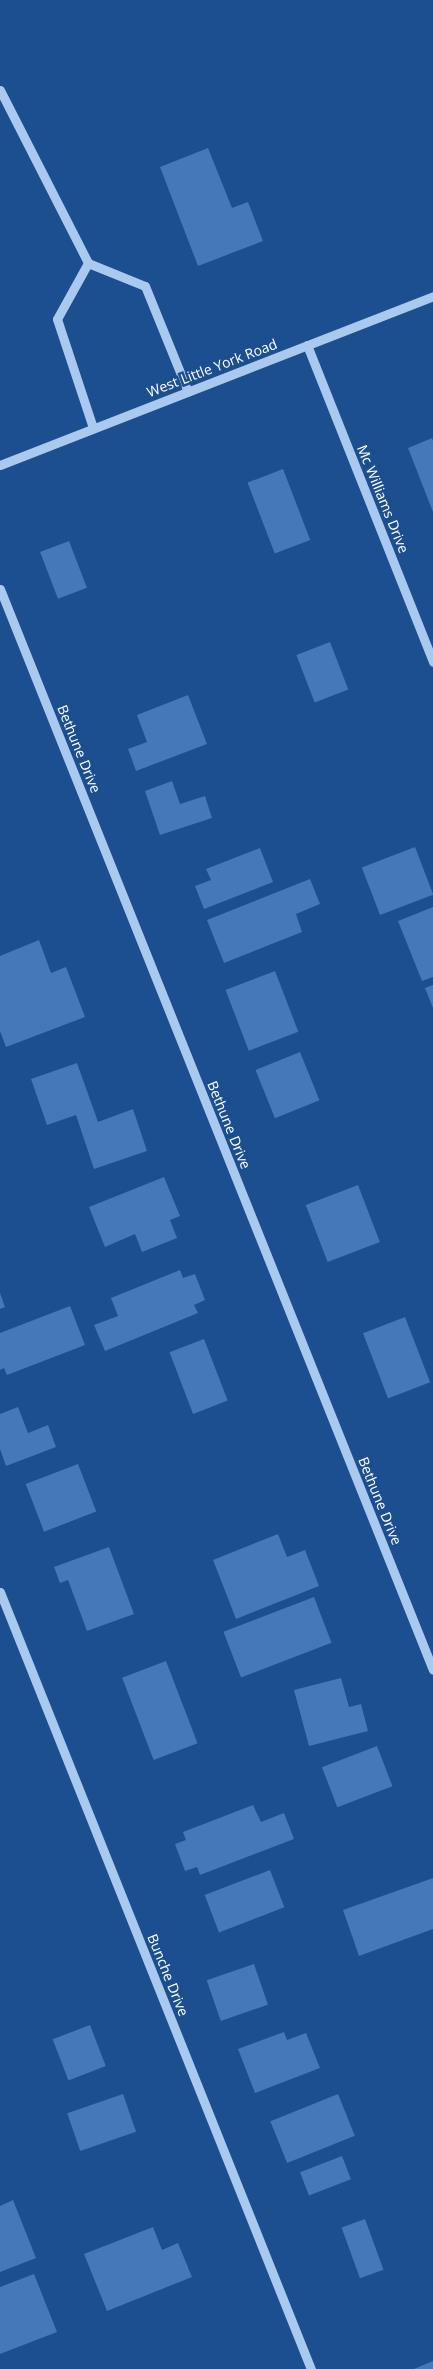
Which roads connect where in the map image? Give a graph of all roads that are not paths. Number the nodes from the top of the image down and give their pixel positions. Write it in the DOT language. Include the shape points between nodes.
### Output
graph roads {
  1 [pos="0,90"];
  2 [pos="88,263"];
  3 [pos="433,296"];
  4 [pos="307,345"];
  5 [pos="188,392"];
  6 [pos="93,428"];
  7 [pos="0,465"];
  8 [pos="0,589"];
  9 [pos="433,662"];
  10 [pos="0,1592"];
  11 [pos="433,1670"];
  12 [pos="311,2369"];
  1 -- 2 [label="street"];
  2 -- 5 [label="street" via="145,286"];
  2 -- 6 [label="street" via="57,319"];
  3 -- 4 [label="street, West Little York Road"];
  4 -- 5 [label="street, West Little York Road"];
  4 -- 9 [label="street, Mc Williams Drive"];
  5 -- 6 [label="street, West Little York Road"];
  6 -- 7 [label="street, West Little York Road"];
  8 -- 11 [label="street, Bethune Drive"];
  10 -- 12 [label="street, Bunche Drive"];
}
